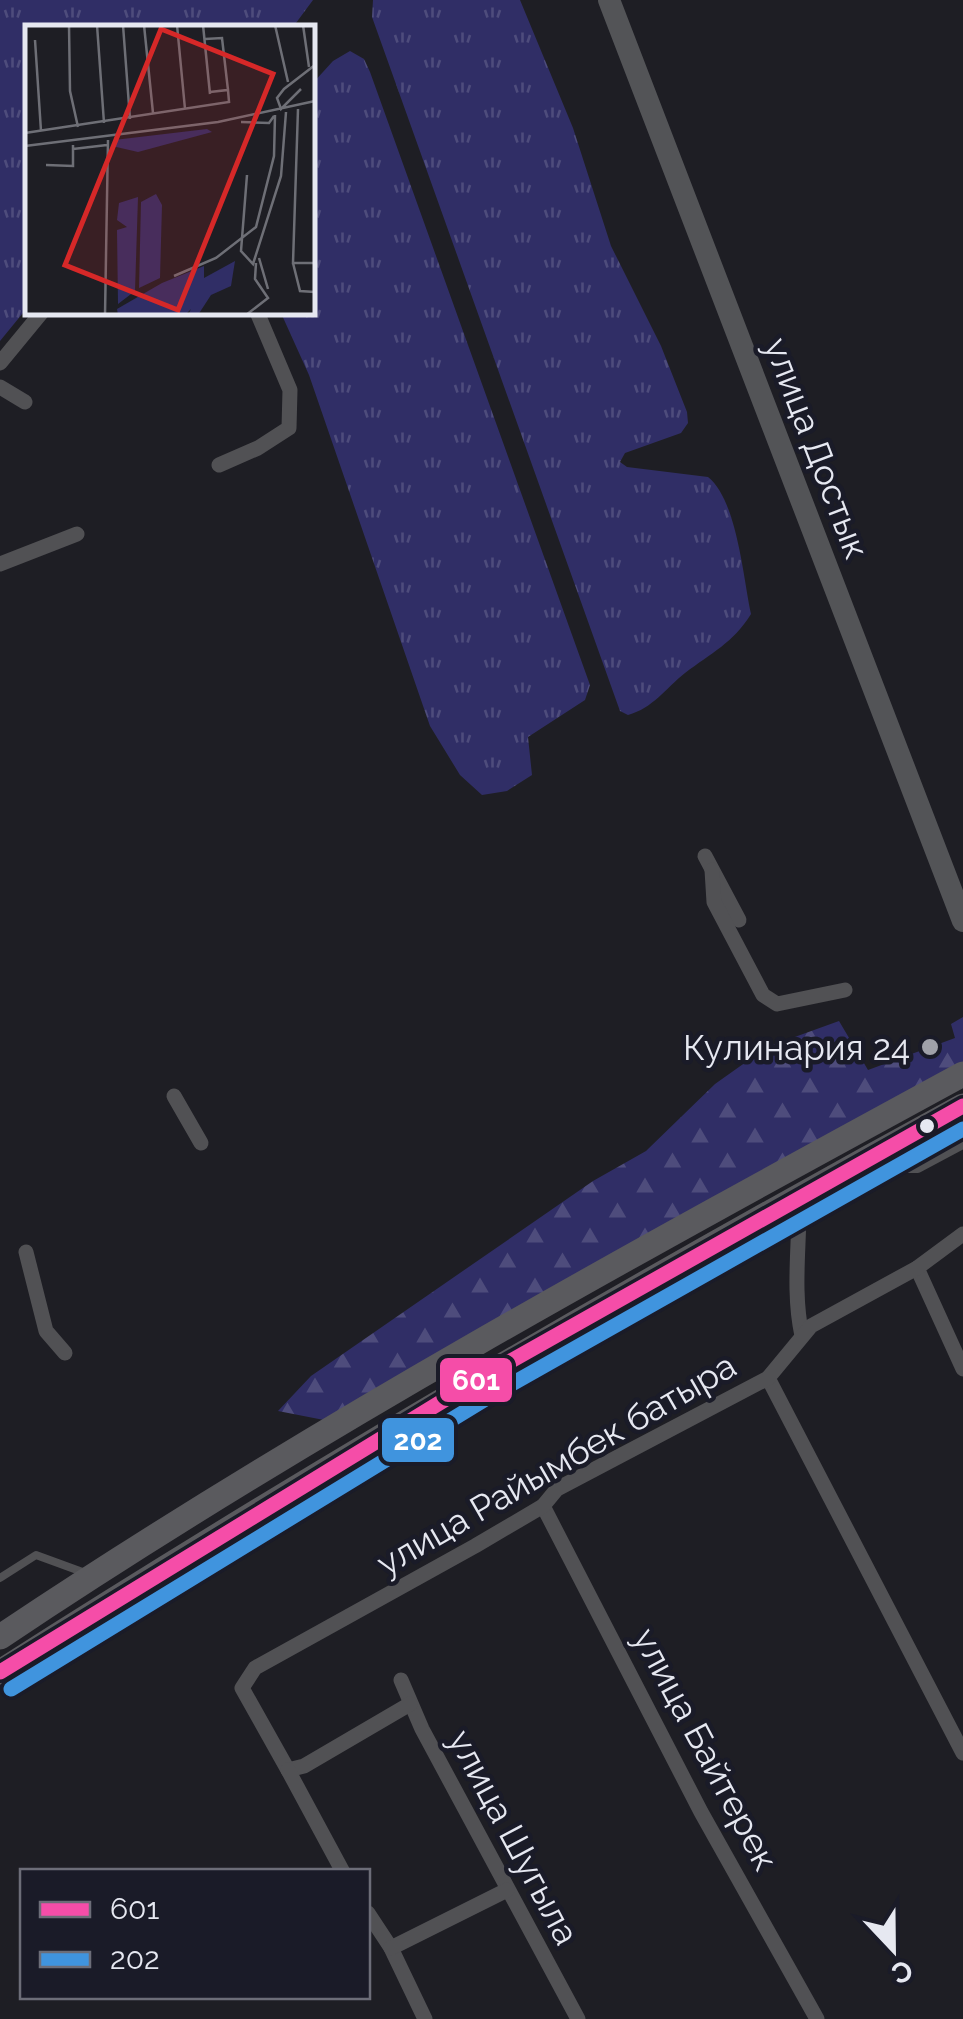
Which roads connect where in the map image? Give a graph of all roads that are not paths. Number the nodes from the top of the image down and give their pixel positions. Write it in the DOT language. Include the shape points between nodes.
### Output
graph roads {
  1 [pos="609,0"];
  2 [pos="40,315"];
  3 [pos="259,315"];
  4 [pos="0,363"];
  5 [pos="0,387"];
  6 [pos="25,402"];
  7 [pos="219,465"];
  8 [pos="77,534"];
  9 [pos="0,564"];
  10 [pos="739,920"];
  11 [pos="963,921"];
  12 [pos="845,990"];
  13 [pos="963,1074"];
  14 [pos="174,1096"];
  15 [pos="963,1106"];
  16 [pos="201,1144"];
  17 [pos="963,1145"];
  18 [pos="849,1168"];
  19 [pos="799,1196"];
  20 [pos="963,1234"];
  21 [pos="26,1252"];
  22 [pos="916,1268"];
  23 [pos="802,1336"];
  24 [pos="65,1352"];
  25 [pos="963,1369"];
  26 [pos="768,1378"];
  27 [pos="543,1506"];
  28 [pos="92,1576"];
  29 [pos="0,1578"];
  30 [pos="0,1638"];
  31 [pos="0,1672"];
  32 [pos="401,1680"];
  33 [pos="410,1704"];
  34 [pos="963,1753"];
  35 [pos="288,1770"];
  36 [pos="341,1869"];
  37 [pos="507,1890"];
  38 [pos="370,1916"];
  39 [pos="391,1948"];
  40 [pos="425,2019"];
  41 [pos="578,2019"];
  42 [pos="817,2019"];
  1 -- 11 [label="main road, улица Достык"];
  2 -- 4 [label="street"];
  3 -- 7 [label="street" via="290,390 289,428"];
  5 -- 6 [label="street"];
  8 -- 9 [label="street"];
  10 -- 12 [label="street" via="709,863 714,902 763,995 777,1004"];
  13 -- 28 [label="highway" via="592,1276"];
  14 -- 16 [label="street"];
  15 -- 18 [label="highway"];
  17 -- 18 [label="lane" via="918,1169"];
  18 -- 19 [label="highway"];
  19 -- 23 [label="street" via="794,1287"];
  19 -- 31 [label="highway" via="267,1503"];
  20 -- 22 [label="street, улица Райымбек батыра"];
  21 -- 24 [label="street" via="46,1331"];
  22 -- 23 [label="street, улица Райымбек батыра" via="829,1314"];
  22 -- 25 [label="street"];
  23 -- 26 [label="street, улица Райымбек батыра"];
  26 -- 27 [label="street, улица Райымбек батыра" via="557,1489"];
  26 -- 34 [label="street"];
  27 -- 35 [label="street, улица Райымбек батыра" via="246,1676 242,1688"];
  27 -- 42 [label="street, улица Байтерек"];
  28 -- 29 [label="lane" via="36,1555"];
  28 -- 30 [label="highway"];
  32 -- 33 [label="street, улица Шугыла"];
  33 -- 35 [label="street"];
  33 -- 37 [label="street, улица Шугыла"];
  35 -- 36 [label="street"];
  37 -- 39 [label="street"];
  37 -- 41 [label="street, улица Шугыла"];
  38 -- 39 [label="street"];
  39 -- 40 [label="street"];
}
